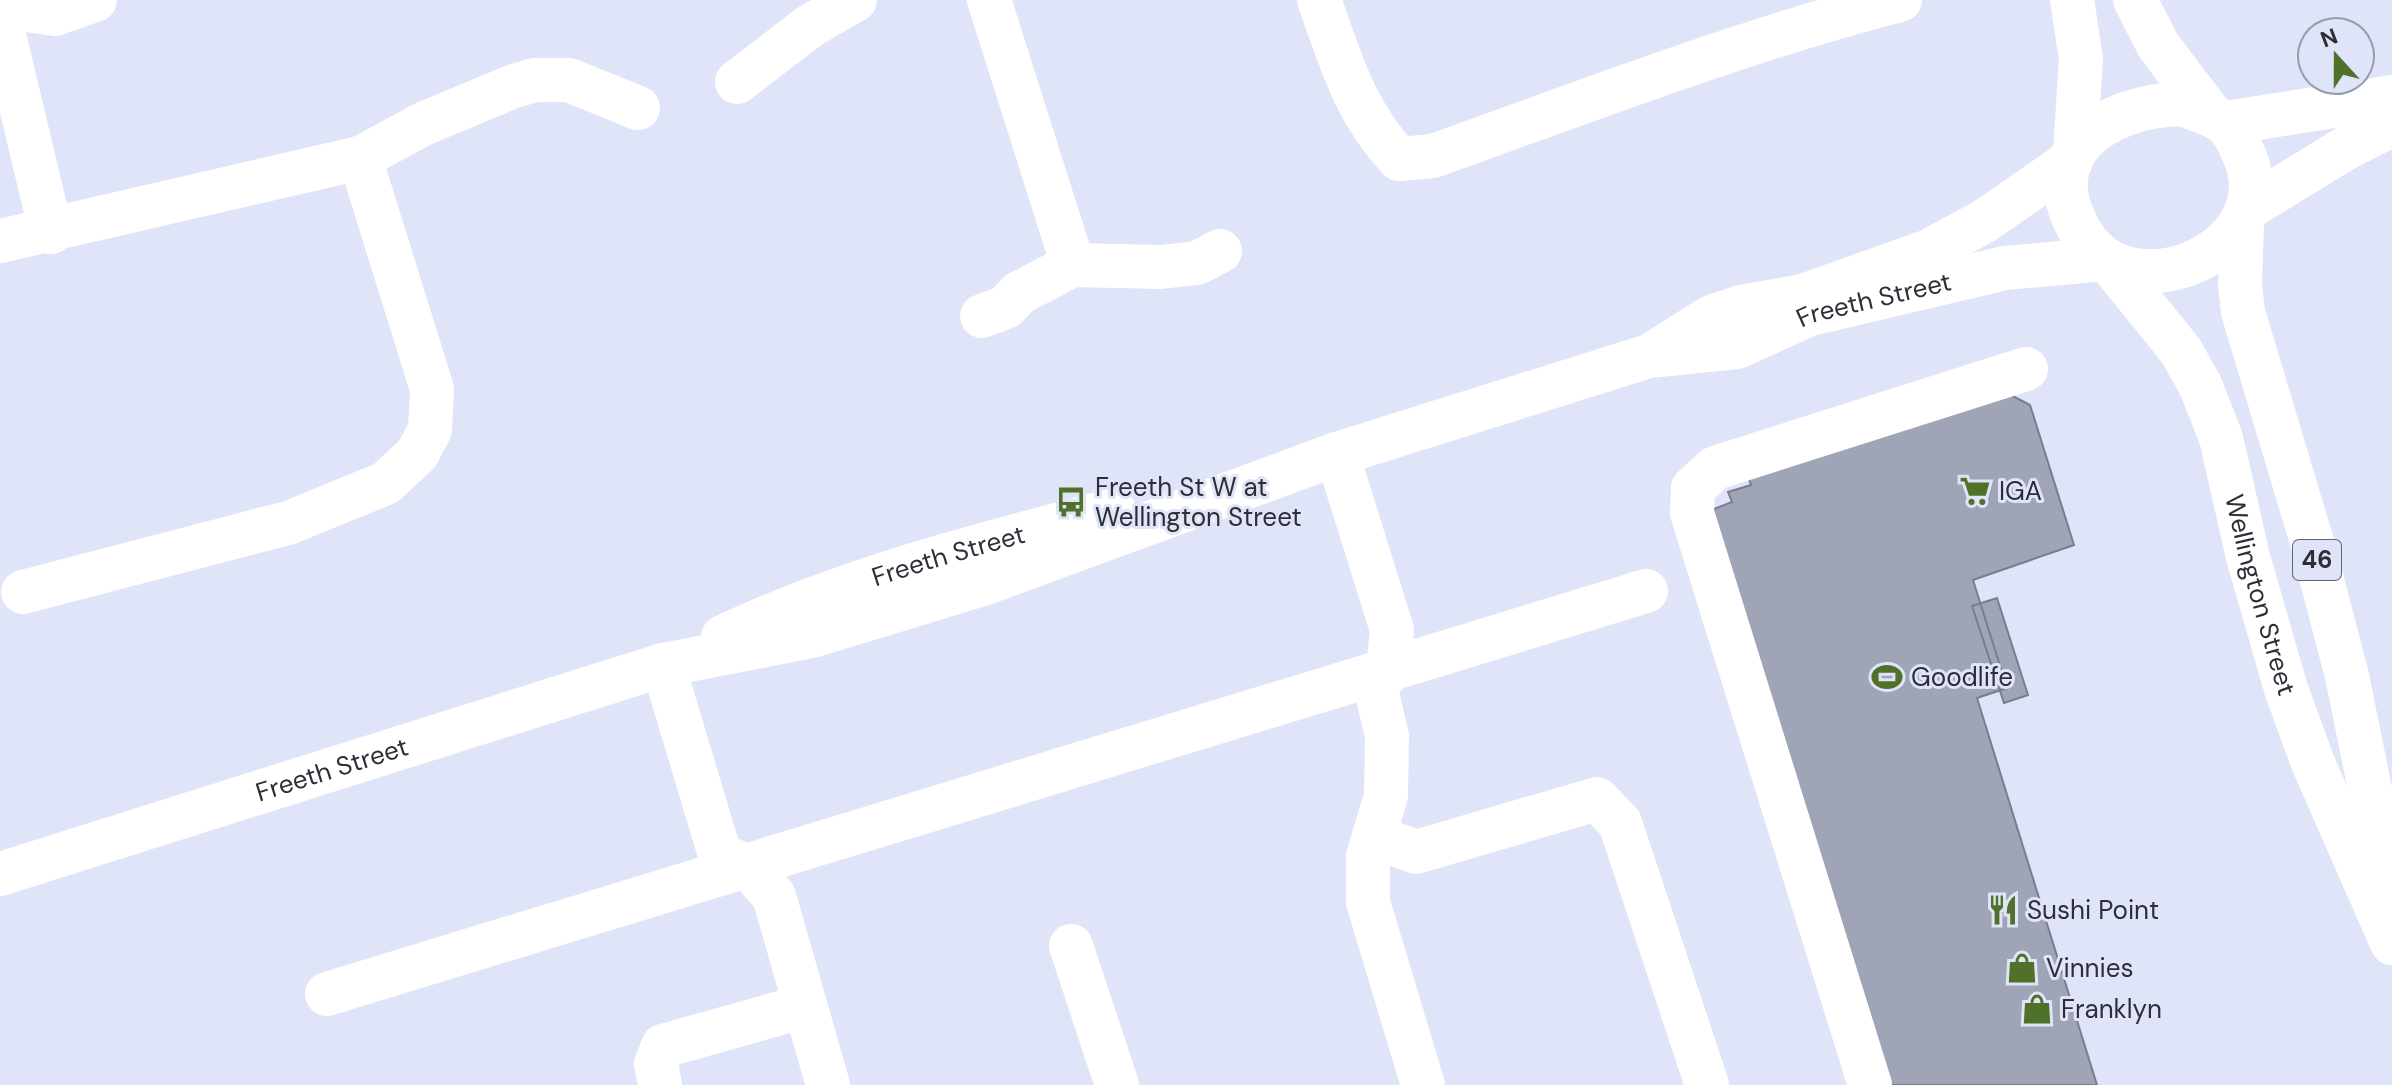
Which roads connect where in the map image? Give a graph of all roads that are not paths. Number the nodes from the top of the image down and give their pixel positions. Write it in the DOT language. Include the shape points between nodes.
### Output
graph roads {
  1 [pos="95,0"];
  2 [pos="855,0"];
  3 [pos="989,0"];
  4 [pos="1319,0"];
  5 [pos="1900,0"];
  6 [pos="2072,0"];
  7 [pos="2135,0"];
  8 [pos="0,6"];
  9 [pos="0,18"];
  10 [pos="737,82"];
  11 [pos="2392,97"];
  12 [pos="638,108"];
  13 [pos="2218,119"];
  14 [pos="2392,125"];
  15 [pos="2073,156"];
  16 [pos="360,158"];
  17 [pos="2245,216"];
  18 [pos="51,232"];
  19 [pos="0,241"];
  20 [pos="1220,251"];
  21 [pos="2107,261"];
  22 [pos="1073,265"];
  23 [pos="982,316"];
  24 [pos="1649,356"];
  25 [pos="2026,369"];
  26 [pos="1337,454"];
  27 [pos="1646,591"];
  28 [pos="23,592"];
  29 [pos="663,665"];
  30 [pos="1388,670"];
  31 [pos="1374,836"];
  32 [pos="747,866"];
  33 [pos="0,874"];
  34 [pos="2392,899"];
  35 [pos="2392,943"];
  36 [pos="1071,946"];
  37 [pos="327,994"];
  38 [pos="805,1006"];
  39 [pos="660,1085"];
  40 [pos="828,1085"];
  41 [pos="1117,1085"];
  42 [pos="1423,1085"];
  43 [pos="1707,1085"];
  44 [pos="1870,1085"];
  1 -- 8 [label="street" via="55,14"];
  2 -- 10 [label="street" via="810,26"];
  3 -- 22 [label="street"];
  4 -- 5 [label="street" via="1356,102 1399,159 1433,156 1842,15"];
  6 -- 15 [label="street, 46" via="2081,59"];
  7 -- 13 [label="street, 46" via="2158,45"];
  9 -- 18 [label="street"];
  11 -- 13 [label="street"];
  12 -- 16 [label="street" via="569,80 535,80 423,124"];
  13 -- 15 [label="street" via="2183,104 2142,107 2103,123"];
  13 -- 17 [label="street, 46" via="2238,140 2248,166"];
  14 -- 17 [label="street" via="2346,148"];
  15 -- 21 [label="street, 46" via="2067,193 2072,217 2085,240"];
  15 -- 24 [label="street, Freeth Street" via="1983,222 1929,251 1803,296 1711,317"];
  16 -- 18 [label="street"];
  16 -- 28 [label="street" via="432,389 430,430 417,454 386,483 288,523"];
  17 -- 21 [label="street" via="2221,245 2194,263 2149,270"];
  17 -- 34 [label="street, 46" via="2243,312 2347,676"];
  18 -- 19 [label="street"];
  20 -- 22 [label="street" via="1197,263 1161,267"];
  21 -- 24 [label="street, Freeth Street" via="2005,268 1810,314 1737,347"];
  21 -- 35 [label="street, Wellington Street / 46" via="2181,351 2201,387 2221,438 2286,689"];
  22 -- 23 [label="street"];
  24 -- 26 [label="street, Freeth Street"];
  25 -- 44 [label="street" via="1715,468 1693,488 1692,513"];
  26 -- 29 [label="street, Freeth Street" via="1033,567 847,607 770,646"];
  26 -- 30 [label="street" via="1392,630"];
  27 -- 30 [label="street"];
  29 -- 32 [label="street" via="720,855"];
  29 -- 33 [label="street, Freeth Street"];
  30 -- 31 [label="street" via="1376,689 1387,736 1386,796"];
  30 -- 32 [label="street"];
  31 -- 42 [label="street" via="1368,856 1368,902"];
  31 -- 43 [label="street" via="1416,852 1597,799 1620,823"];
  32 -- 37 [label="street"];
  32 -- 38 [label="street" via="774,896"];
  36 -- 41 [label="street"];
  38 -- 39 [label="street" via="663,1046 656,1064"];
  38 -- 40 [label="street"];
}
